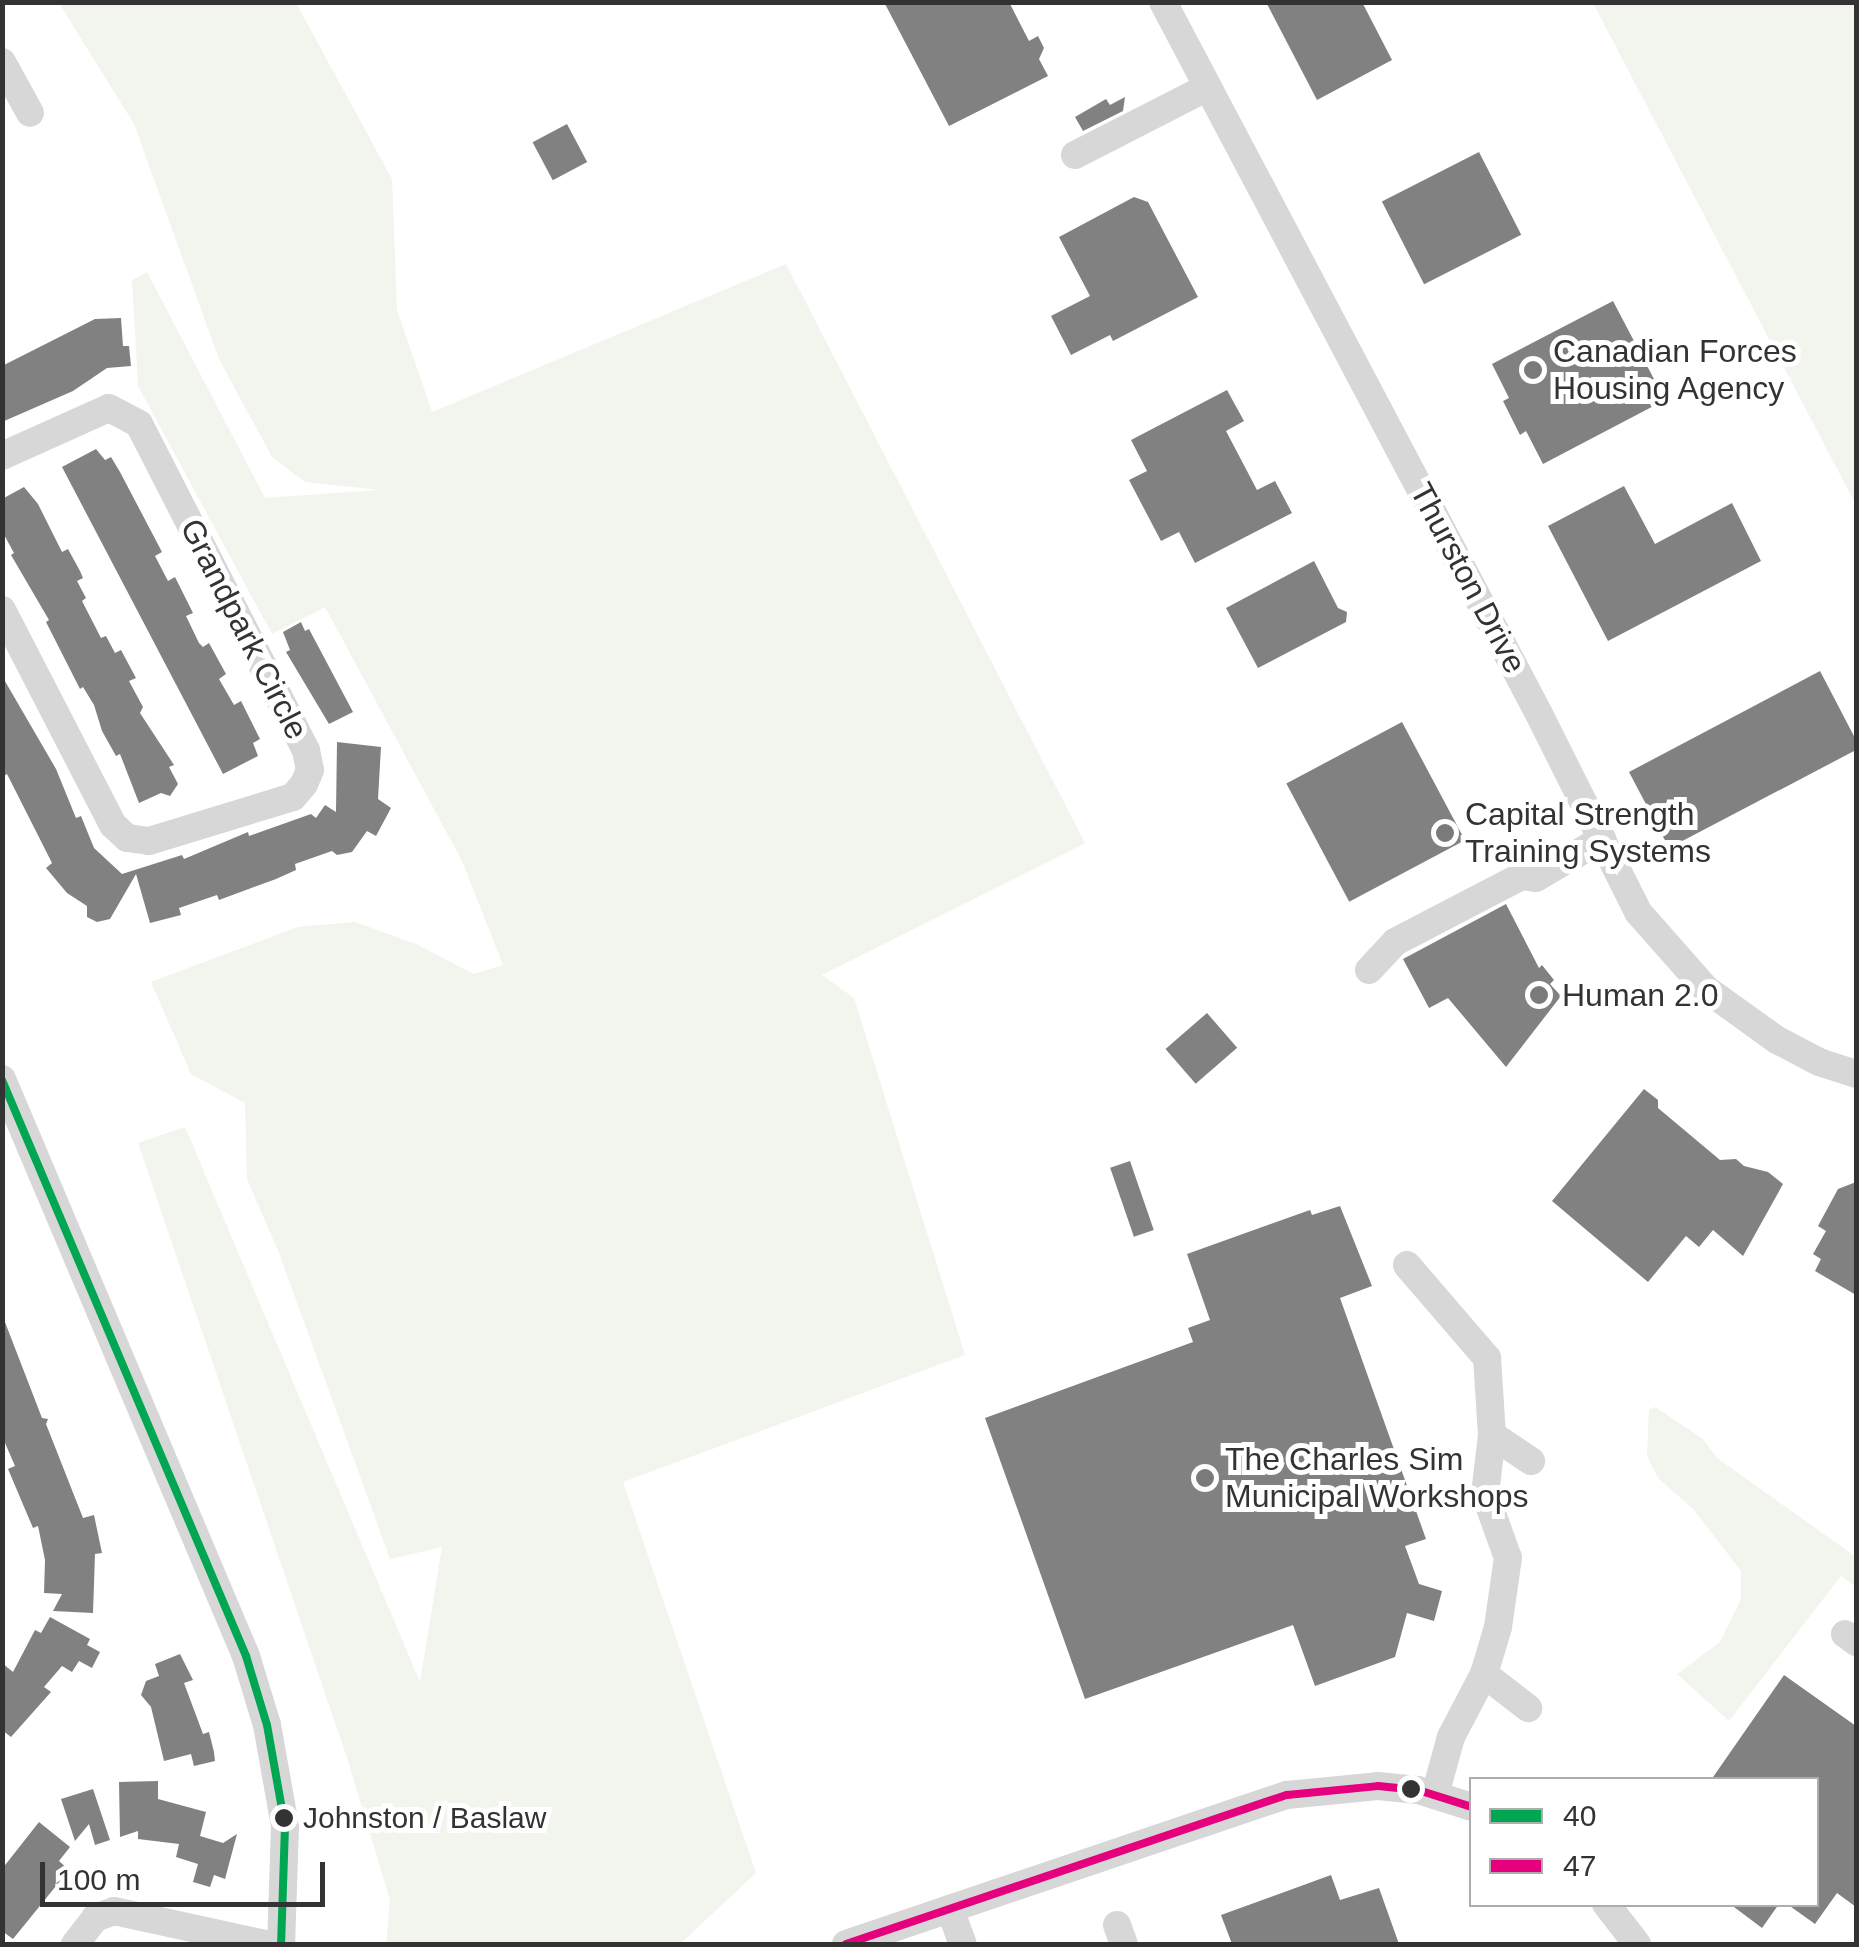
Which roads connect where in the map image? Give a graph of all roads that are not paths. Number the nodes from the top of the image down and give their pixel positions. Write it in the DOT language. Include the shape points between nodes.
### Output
graph roads {
  1 [pos="1162,2"];
  2 [pos="3,63"];
  3 [pos="1208,87"];
  4 [pos="30,113"];
  5 [pos="1075,155"];
  6 [pos="2,456"];
  7 [pos="2,610"];
  8 [pos="1602,839"];
  9 [pos="1369,970"];
  10 [pos="1856,1074"];
  11 [pos="2,1080"];
  12 [pos="1408,1265"];
  13 [pos="1492,1435"];
  14 [pos="1531,1461"];
  15 [pos="1484,1674"];
  16 [pos="1528,1708"];
  17 [pos="1435,1795"];
  18 [pos="1469,1805"];
  19 [pos="1608,1907"];
  20 [pos="950,1908"];
  21 [pos="75,1944"];
  22 [pos="265,1944"];
  23 [pos="281,1944"];
  24 [pos="846,1944"];
  25 [pos="963,1944"];
  26 [pos="1637,1944"];
  1 -- 3 [label="street, Thurston Drive"];
  2 -- 4 [label="street"];
  3 -- 5 [label="street"];
  3 -- 8 [label="street, Thurston Drive"];
  6 -- 7 [label="street, Grandpark Circle" via="109,408 139,424 306,750 310,770 304,784 293,796 149,841 127,838 114,825"];
  8 -- 9 [label="street" via="1536,878 1522,876 1395,942"];
  8 -- 10 [label="street, Thurston Drive" via="1638,912 1706,989 1777,1040"];
  11 -- 23 [label="street" via="246,1656 267,1725 284,1826"];
  12 -- 13 [label="street" via="1487,1358"];
  13 -- 14 [label="street"];
  13 -- 15 [label="street" via="1486,1494 1508,1558"];
  15 -- 16 [label="street"];
  15 -- 17 [label="street" via="1451,1737"];
  17 -- 18 [label="street"];
  17 -- 20 [label="street" via="1378,1786 1287,1795"];
  19 -- 26 [label="street"];
  20 -- 24 [label="street"];
  20 -- 25 [label="street"];
  21 -- 22 [label="street" via="96,1918 114,1911"];
}
